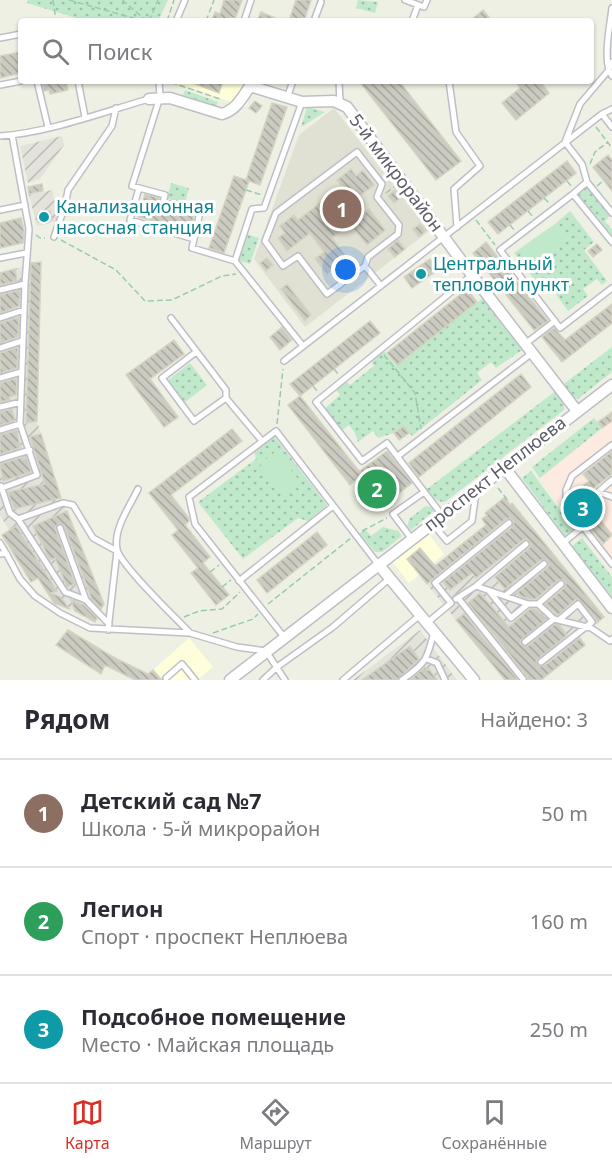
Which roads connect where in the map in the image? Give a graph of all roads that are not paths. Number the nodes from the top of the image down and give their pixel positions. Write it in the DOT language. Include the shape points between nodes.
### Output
graph roads {
  1 [pos="185,0"];
  2 [pos="251,0"];
  3 [pos="405,0"];
  4 [pos="427,0"];
  5 [pos="321,2"];
  6 [pos="418,5"];
  7 [pos="612,8"];
  8 [pos="177,18"];
  9 [pos="245,18"];
  10 [pos="315,18"];
  11 [pos="413,18"];
  12 [pos="18,35"];
  13 [pos="0,38"];
  14 [pos="612,62"];
  15 [pos="610,74"];
  16 [pos="18,82"];
  17 [pos="38,84"];
  18 [pos="79,84"];
  19 [pos="158,84"];
  20 [pos="250,84"];
  21 [pos="292,84"];
  22 [pos="339,84"];
  23 [pos="449,84"];
  24 [pos="0,85"];
  25 [pos="155,98"];
  26 [pos="286,98"];
  27 [pos="302,102"];
  28 [pos="340,102"];
  29 [pos="116,108"];
  30 [pos="612,109"];
  31 [pos="602,114"];
  32 [pos="85,117"];
  33 [pos="48,127"];
  34 [pos="612,127"];
  35 [pos="12,135"];
  36 [pos="0,136"];
  37 [pos="565,142"];
  38 [pos="590,181"];
  39 [pos="139,188"];
  40 [pos="573,194"];
  41 [pos="25,206"];
  42 [pos="0,210"];
  43 [pos="612,213"];
  44 [pos="457,227"];
  45 [pos="54,237"];
  46 [pos="444,237"];
  47 [pos="194,239"];
  48 [pos="612,242"];
  49 [pos="26,253"];
  50 [pos="0,258"];
  51 [pos="235,261"];
  52 [pos="365,266"];
  53 [pos="472,275"];
  54 [pos="25,284"];
  55 [pos="381,286"];
  56 [pos="612,288"];
  57 [pos="0,290"];
  58 [pos="24,310"];
  59 [pos="0,318"];
  60 [pos="171,318"];
  61 [pos="555,321"];
  62 [pos="22,341"];
  63 [pos="303,346"];
  64 [pos="0,348"];
  65 [pos="529,349"];
  66 [pos="196,352"];
  67 [pos="284,361"];
  68 [pos="21,372"];
  69 [pos="0,378"];
  70 [pos="612,385"];
  71 [pos="226,398"];
  72 [pos="21,402"];
  73 [pos="0,407"];
  74 [pos="577,411"];
  75 [pos="20,424"];
  76 [pos="0,430"];
  77 [pos="262,441"];
  78 [pos="612,445"];
  79 [pos="30,450"];
  80 [pos="398,456"];
  81 [pos="0,459"];
  82 [pos="504,467"];
  83 [pos="612,480"];
  84 [pos="1,486"];
  85 [pos="477,488"];
  86 [pos="138,489"];
  87 [pos="424,492"];
  88 [pos="612,497"];
  89 [pos="333,506"];
  90 [pos="442,515"];
  91 [pos="18,519"];
  92 [pos="432,523"];
  93 [pos="509,523"];
  94 [pos="584,525"];
  95 [pos="60,528"];
  96 [pos="411,538"];
  97 [pos="0,543"];
  98 [pos="563,543"];
  99 [pos="526,544"];
  100 [pos="117,551"];
  101 [pos="3,553"];
  102 [pos="378,564"];
  103 [pos="544,564"];
  104 [pos="612,564"];
  105 [pos="237,578"];
  106 [pos="390,579"];
  107 [pos="561,584"];
  108 [pos="476,586"];
  109 [pos="488,590"];
  110 [pos="505,596"];
  111 [pos="458,598"];
  112 [pos="86,600"];
  113 [pos="452,603"];
  114 [pos="528,604"];
  115 [pos="538,604"];
  116 [pos="612,608"];
  117 [pos="423,619"];
  118 [pos="556,620"];
  119 [pos="108,627"];
  120 [pos="585,628"];
  121 [pos="434,632"];
  122 [pos="190,633"];
  123 [pos="284,638"];
  124 [pos="612,639"];
  125 [pos="525,642"];
  126 [pos="266,651"];
  127 [pos="427,659"];
  128 [pos="541,662"];
  129 [pos="277,667"];
  130 [pos="166,678"];
  131 [pos="195,680"];
  132 [pos="230,680"];
  133 [pos="263,680"];
  134 [pos="285,680"];
  135 [pos="343,680"];
  136 [pos="402,680"];
  137 [pos="445,680"];
  138 [pos="474,680"];
  139 [pos="523,680"];
  1 -- 8 [label="lane"];
  2 -- 9 [label="lane"];
  3 -- 6 [label="lane"];
  4 -- 6 [label="lane" via="424,7"];
  5 -- 10 [label="lane"];
  6 -- 11 [label="lane"];
  7 -- 15 [label="lane"];
  12 -- 13 [label="lane"];
  14 -- 15 [label="lane"];
  15 -- 37 [label="lane" via="580,104"];
  16 -- 24 [label="lane"];
  17 -- 33 [label="lane"];
  18 -- 32 [label="lane"];
  19 -- 25 [label="lane"];
  20 -- 25 [label="street, 5-й микрорайон" via="237,105 222,114 170,98"];
  20 -- 26 [label="street, 5-й микрорайон"];
  21 -- 26 [label="lane"];
  22 -- 28 [label="lane"];
  23 -- 44 [label="lane" via="456,132 480,166 454,189"];
  25 -- 29 [label="lane"];
  25 -- 39 [label="lane" via="132,186"];
  26 -- 27 [label="street, 5-й микрорайон"];
  27 -- 28 [label="street, 5-й микрорайон"];
  27 -- 51 [label="lane" via="264,208 252,209"];
  28 -- 46 [label="street, 5-й микрорайон"];
  29 -- 32 [label="lane"];
  29 -- 45 [label="lane" via="112,126 68,190"];
  30 -- 31 [label="lane"];
  31 -- 34 [label="lane"];
  31 -- 37 [label="lane"];
  32 -- 33 [label="lane"];
  33 -- 35 [label="lane"];
  35 -- 36 [label="lane"];
  35 -- 41 [label="lane"];
  37 -- 38 [label="lane"];
  37 -- 44 [label="lane"];
  38 -- 40 [label="lane"];
  38 -- 43 [label="lane"];
  39 -- 47 [label="lane" via="130,220"];
  39 -- 47 [label="lane" via="165,195 163,202 200,212"];
  40 -- 48 [label="lane"];
  40 -- 61 [label="lane" via="500,250"];
  41 -- 42 [label="lane"];
  41 -- 49 [label="lane" via="29,229"];
  44 -- 46 [label="lane"];
  46 -- 53 [label="street, 5-й микрорайон"];
  46 -- 55 [label="lane"];
  47 -- 51 [label="lane" via="192,248"];
  49 -- 50 [label="lane"];
  49 -- 54 [label="lane"];
  51 -- 63 [label="lane"];
  52 -- 52 [label="lane" via="327,294 298,256 283,266 265,241 276,213 357,152 382,184 377,197 399,225 398,234 368,257"];
  52 -- 55 [label="lane"];
  53 -- 65 [label="street, 5-й микрорайон"];
  53 -- 80 [label="lane" via="316,402 362,461 387,443"];
  54 -- 57 [label="lane"];
  54 -- 58 [label="lane"];
  55 -- 63 [label="lane"];
  56 -- 61 [label="lane" via="560,328"];
  58 -- 59 [label="lane"];
  58 -- 62 [label="lane"];
  60 -- 66 [label="lane"];
  61 -- 65 [label="lane"];
  62 -- 64 [label="lane"];
  62 -- 68 [label="lane"];
  63 -- 67 [label="lane"];
  65 -- 74 [label="street, 5-й микрорайон"];
  65 -- 80 [label="lane"];
  66 -- 71 [label="lane" via="226,390"];
  66 -- 71 [label="lane" via="162,378 194,421"];
  68 -- 69 [label="lane"];
  68 -- 72 [label="lane"];
  70 -- 74 [label="street, проспект Неплюева"];
  71 -- 77 [label="lane"];
  72 -- 73 [label="lane"];
  72 -- 75 [label="lane"];
  74 -- 82 [label="street, проспект Неплюева"];
  75 -- 76 [label="lane"];
  75 -- 79 [label="lane"];
  77 -- 89 [label="lane" via="276,431"];
  77 -- 105 [label="lane" via="189,497 195,524"];
  78 -- 94 [label="lane" via="572,476 566,490 566,505"];
  79 -- 81 [label="lane"];
  79 -- 84 [label="lane" via="37,475"];
  80 -- 87 [label="lane"];
  82 -- 85 [label="street, проспект Неплюева"];
  82 -- 98 [label="street"];
  83 -- 88 [label="lane" via="598,492"];
  84 -- 91 [label="lane" via="10,513"];
  85 -- 90 [label="street, проспект Неплюева"];
  85 -- 92 [label="lane" via="472,521 447,541"];
  86 -- 100 [label="lane" via="118,530"];
  87 -- 90 [label="lane"];
  87 -- 96 [label="lane" via="393,514"];
  89 -- 102 [label="lane"];
  89 -- 105 [label="lane"];
  90 -- 92 [label="street, проспект Неплюева"];
  91 -- 100 [label="lane" via="63,502 73,505 93,538"];
  91 -- 112 [label="lane" via="65,592"];
  92 -- 96 [label="street, проспект Неплюева"];
  93 -- 113 [label="lane" via="435,583"];
  94 -- 98 [label="lane"];
  94 -- 104 [label="lane"];
  95 -- 112 [label="lane"];
  96 -- 102 [label="street, проспект Неплюева"];
  97 -- 101 [label="lane"];
  98 -- 116 [label="street"];
  99 -- 108 [label="lane"];
  100 -- 119 [label="lane"];
  100 -- 122 [label="lane" via="130,571"];
  101 -- 119 [label="lane" via="35,596 90,628"];
  102 -- 106 [label="street"];
  102 -- 123 [label="street, проспект Неплюева"];
  103 -- 110 [label="lane"];
  105 -- 123 [label="lane"];
  106 -- 117 [label="street"];
  106 -- 129 [label="lane"];
  107 -- 115 [label="lane"];
  108 -- 109 [label="lane"];
  108 -- 111 [label="lane"];
  109 -- 110 [label="lane"];
  109 -- 114 [label="lane" via="511,618"];
  110 -- 114 [label="lane"];
  111 -- 113 [label="lane"];
  111 -- 139 [label="lane"];
  112 -- 119 [label="lane"];
  113 -- 117 [label="lane"];
  114 -- 115 [label="lane"];
  115 -- 118 [label="lane"];
  117 -- 121 [label="street"];
  117 -- 135 [label="lane"];
  118 -- 120 [label="lane"];
  118 -- 120 [label="lane" via="578,604 592,622"];
  118 -- 125 [label="lane"];
  119 -- 122 [label="lane"];
  120 -- 124 [label="lane"];
  120 -- 128 [label="lane"];
  121 -- 127 [label="lane"];
  121 -- 138 [label="street"];
  122 -- 126 [label="lane"];
  123 -- 126 [label="street, проспект Неплюева"];
  126 -- 129 [label="lane"];
  126 -- 132 [label="street, проспект Неплюева"];
  127 -- 136 [label="lane"];
  127 -- 137 [label="lane" via="437,663"];
  129 -- 133 [label="lane"];
  129 -- 134 [label="lane"];
  130 -- 131 [label="lane" via="182,664"];
}
